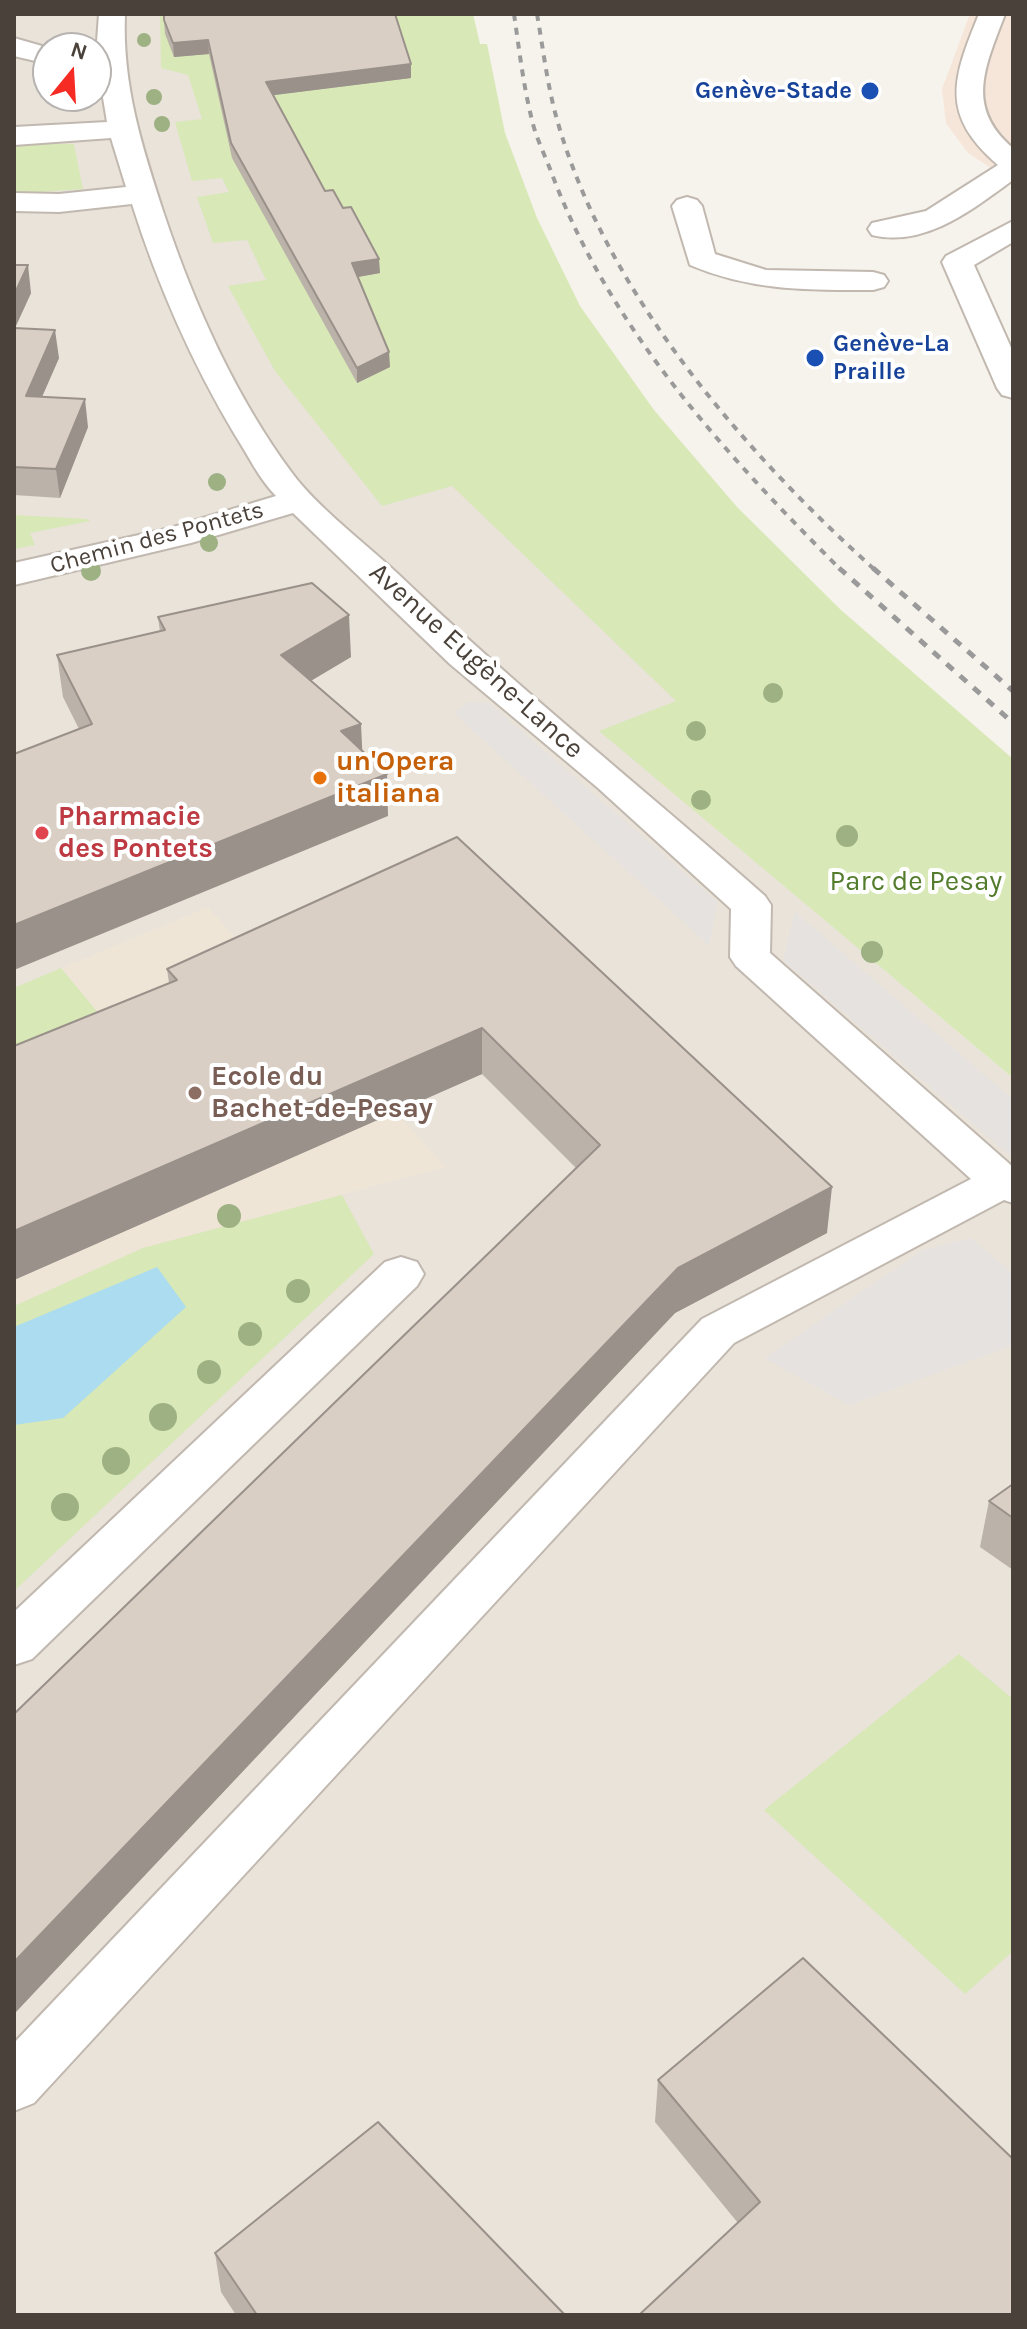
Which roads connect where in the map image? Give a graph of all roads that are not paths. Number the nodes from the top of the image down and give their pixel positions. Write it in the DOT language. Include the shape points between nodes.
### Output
graph roads {
  1 [pos="992,14"];
  2 [pos="112,90"];
  3 [pos="122,129"];
  4 [pos="14,136"];
  5 [pos="1013,165"];
  6 [pos="143,194"];
  7 [pos="14,202"];
  8 [pos="687,206"];
  9 [pos="883,229"];
  10 [pos="1013,230"];
  11 [pos="873,281"];
  12 [pos="1013,388"];
  13 [pos="299,500"];
  14 [pos="14,574"];
  15 [pos="1008,1184"];
  16 [pos="401,1274"];
  17 [pos="14,1644"];
  18 [pos="14,2084"];
  1 -- 5 [label="street" via="966,95 982,133"];
  2 -- 3 [label="street, Avenue Eugène-Lance"];
  3 -- 4 [label="street"];
  3 -- 6 [label="street, Avenue Eugène-Lance"];
  5 -- 9 [label="street" via="943,216 911,228"];
  6 -- 7 [label="street"];
  6 -- 13 [label="street, Avenue Eugène-Lance" via="172,283 220,383 256,446"];
  8 -- 11 [label="street" via="701,259 713,265 770,282"];
  10 -- 12 [label="street" via="957,262"];
  13 -- 14 [label="street, Chemin des Pontets" via="179,536"];
  13 -- 15 [label="street, Avenue Eugène-Lance" via="463,656 751,905 750,957"];
  15 -- 18 [label="street" via="718,1331"];
  16 -- 17 [label="street"];
}
